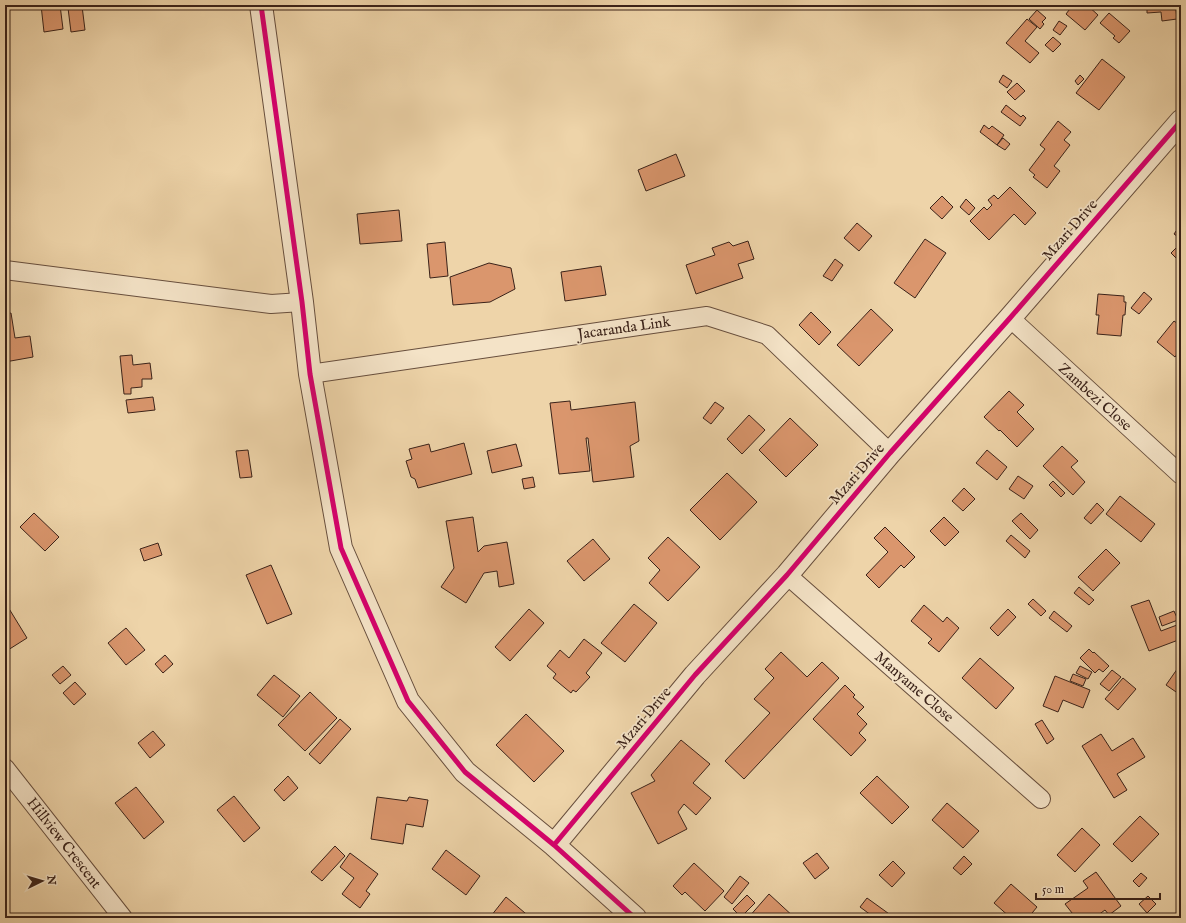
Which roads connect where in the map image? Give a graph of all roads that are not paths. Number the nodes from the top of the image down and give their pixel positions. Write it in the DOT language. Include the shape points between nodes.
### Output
graph roads {
  1 [pos="261,5"];
  2 [pos="1181,121"];
  3 [pos="5,270"];
  4 [pos="302,302"];
  5 [pos="1010,318"];
  6 [pos="310,374"];
  7 [pos="890,453"];
  8 [pos="1181,475"];
  9 [pos="787,575"];
  10 [pos="5,768"];
  11 [pos="1041,799"];
  12 [pos="554,845"];
  13 [pos="123,918"];
  14 [pos="635,918"];
  1 -- 4 [label="street"];
  2 -- 5 [label="street, Mzari Drive"];
  3 -- 4 [label="street" via="271,304"];
  4 -- 6 [label="street"];
  5 -- 7 [label="street, Mzari Drive"];
  5 -- 8 [label="street, Zambezi Close"];
  6 -- 7 [label="street, Jacaranda Link" via="707,316 767,334"];
  6 -- 12 [label="street" via="340,548 408,701 465,772"];
  7 -- 9 [label="street, Mzari Drive"];
  9 -- 11 [label="street, Manyame Close"];
  9 -- 12 [label="street, Mzari Drive" via="696,675"];
  10 -- 13 [label="street, Hillview Crescent"];
  12 -- 14 [label="street"];
}
